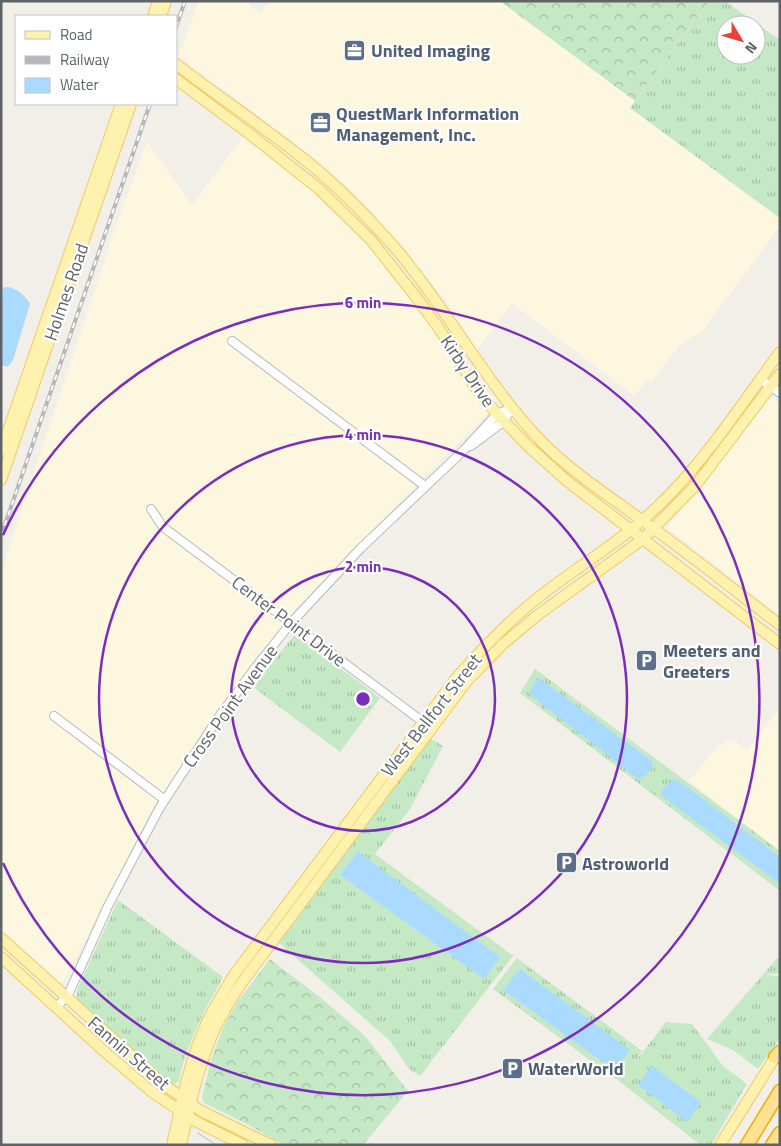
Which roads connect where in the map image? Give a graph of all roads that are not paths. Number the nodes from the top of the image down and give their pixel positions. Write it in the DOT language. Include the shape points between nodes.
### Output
graph roads {
  1 [pos="158,1"];
  2 [pos="166,1"];
  3 [pos="152,15"];
  4 [pos="161,15"];
  5 [pos="178,65"];
  6 [pos="178,80"];
  7 [pos="121,105"];
  8 [pos="131,105"];
  9 [pos="259,125"];
  10 [pos="251,135"];
  11 [pos="99,181"];
  12 [pos="346,196"];
  13 [pos="336,206"];
  14 [pos="396,249"];
  15 [pos="386,258"];
  16 [pos="452,322"];
  17 [pos="440,330"];
  18 [pos="232,342"];
  19 [pos="780,352"];
  20 [pos="780,374"];
  21 [pos="760,378"];
  22 [pos="771,386"];
  23 [pos="780,394"];
  24 [pos="25,398"];
  25 [pos="512,408"];
  26 [pos="500,417"];
  27 [pos="708,449"];
  28 [pos="1,452"];
  29 [pos="717,459"];
  30 [pos="1,480"];
  31 [pos="426,486"];
  32 [pos="151,509"];
  33 [pos="614,516"];
  34 [pos="642,520"];
  35 [pos="653,528"];
  36 [pos="631,530"];
  37 [pos="642,539"];
  38 [pos="612,544"];
  39 [pos="530,604"];
  40 [pos="539,614"];
  41 [pos="292,623"];
  42 [pos="780,625"];
  43 [pos="780,644"];
  44 [pos="54,716"];
  45 [pos="428,725"];
  46 [pos="165,800"];
  47 [pos="1,938"];
  48 [pos="1,957"];
  49 [pos="66,998"];
  50 [pos="57,1007"];
  51 [pos="778,1053"];
  52 [pos="780,1091"];
  53 [pos="186,1102"];
  54 [pos="183,1114"];
  55 [pos="780,1133"];
  56 [pos="172,1145"];
  57 [pos="181,1145"];
  58 [pos="243,1145"];
  59 [pos="271,1145"];
  60 [pos="720,1145"];
  61 [pos="746,1145"];
  62 [pos="772,1145"];
  1 -- 3 [label="main road"];
  2 -- 4 [label="main road"];
  5 -- 9 [label="main road, Kirby Drive"];
  6 -- 10 [label="main road, Kirby Drive"];
  7 -- 11 [label="main road, Holmes Road"];
  8 -- 11 [label="main road, Holmes Road"];
  9 -- 10 [label="main road"];
  9 -- 12 [label="main road, Kirby Drive"];
  10 -- 13 [label="main road, Kirby Drive"];
  11 -- 24 [label="main road, Holmes Road"];
  12 -- 13 [label="main road"];
  12 -- 14 [label="main road, Kirby Drive"];
  13 -- 15 [label="main road, Kirby Drive"];
  14 -- 15 [label="main road"];
  14 -- 16 [label="main road, Kirby Drive"];
  15 -- 17 [label="main road, Kirby Drive"];
  16 -- 17 [label="main road"];
  16 -- 25 [label="main road, Kirby Drive"];
  17 -- 26 [label="main road, Kirby Drive" via="475,387"];
  18 -- 31 [label="street"];
  19 -- 21 [label="main road, West Bellfort Street"];
  20 -- 22 [label="main road, West Bellfort Street"];
  21 -- 22 [label="street"];
  21 -- 27 [label="main road, West Bellfort Street"];
  22 -- 23 [label="street"];
  22 -- 29 [label="main road, West Bellfort Street"];
  24 -- 28 [label="main road, Holmes Road"];
  24 -- 30 [label="main road, Holmes Road"];
  25 -- 26 [label="street, Cross Point Avenue"];
  25 -- 34 [label="main road, Kirby Drive" via="543,443 574,470"];
  26 -- 31 [label="street, Cross Point Avenue"];
  26 -- 33 [label="main road, Kirby Drive" via="557,473"];
  27 -- 29 [label="main road"];
  27 -- 34 [label="main road, West Bellfort Street" via="672,492"];
  29 -- 35 [label="main road, West Bellfort Street"];
  31 -- 41 [label="street, Cross Point Avenue" via="360,549"];
  32 -- 41 [label="street, Center Point Drive" via="163,527"];
  33 -- 36 [label="main road, Kirby Drive"];
  33 -- 38 [label="main road" via="619,529"];
  34 -- 35 [label="main road, Kirby Drive"];
  34 -- 36 [label="main road, West Bellfort Street"];
  35 -- 37 [label="main road, West Bellfort Street"];
  35 -- 42 [label="main road, Kirby Drive"];
  36 -- 37 [label="main road, Kirby Drive"];
  36 -- 38 [label="main road, West Bellfort Street"];
  37 -- 40 [label="main road, West Bellfort Street"];
  37 -- 43 [label="main road, Kirby Drive"];
  38 -- 39 [label="main road, West Bellfort Street"];
  39 -- 40 [label="main road"];
  39 -- 45 [label="main road, West Bellfort Street" via="457,677"];
  40 -- 45 [label="main road, West Bellfort Street" via="485,662"];
  41 -- 45 [label="street, Center Point Drive"];
  41 -- 46 [label="street, Cross Point Avenue" via="218,718"];
  44 -- 46 [label="street"];
  45 -- 53 [label="main road, West Bellfort Street" via="238,988 211,1037"];
  46 -- 49 [label="street, Cross Point Avenue" via="108,906"];
  47 -- 49 [label="main road, Fannin Street"];
  48 -- 50 [label="main road, Fannin Street"];
  49 -- 50 [label="street, Cross Point Avenue"];
  49 -- 53 [label="main road, Fannin Street"];
  50 -- 54 [label="main road, Fannin Street" via="123,1068"];
  51 -- 60 [label="main road"];
  52 -- 61 [label="highway"];
  53 -- 54 [label="main road, West Bellfort Street"];
  53 -- 59 [label="main road, Fannin Street"];
  54 -- 56 [label="main road, West Bellfort Street"];
  54 -- 57 [label="main road, West Bellfort Street"];
  54 -- 58 [label="main road, Fannin Street"];
  55 -- 62 [label="highway"];
}
